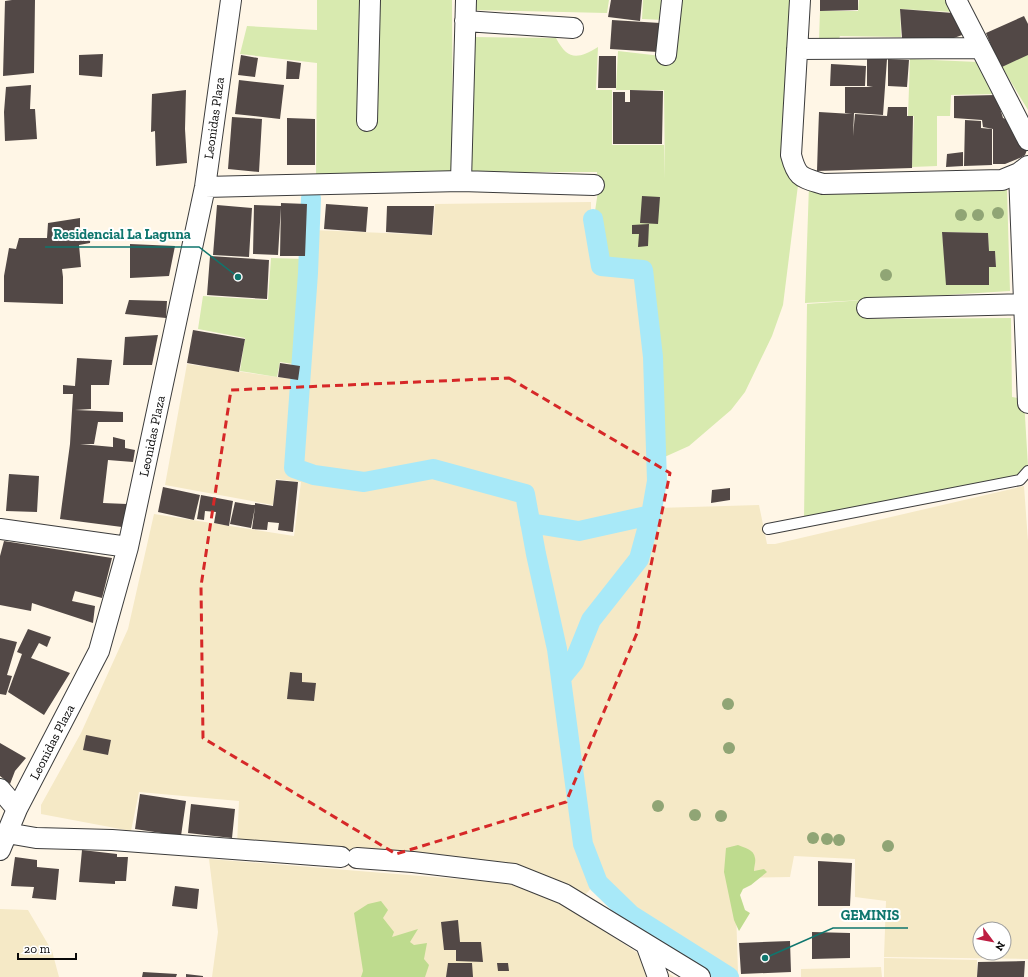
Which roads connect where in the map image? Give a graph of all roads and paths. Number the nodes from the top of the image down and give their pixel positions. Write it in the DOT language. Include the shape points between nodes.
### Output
graph roads {
  1 [pos="231,0"];
  2 [pos="370,0"];
  3 [pos="466,0"];
  4 [pos="672,0"];
  5 [pos="800,0"];
  6 [pos="956,0"];
  7 [pos="465,21"];
  8 [pos="573,28"];
  9 [pos="980,48"];
  10 [pos="797,49"];
  11 [pos="666,55"];
  12 [pos="367,121"];
  13 [pos="1028,140"];
  14 [pos="1023,169"];
  15 [pos="461,182"];
  16 [pos="594,185"];
  17 [pos="205,187"];
  18 [pos="1024,304"];
  19 [pos="867,308"];
  20 [pos="1028,403"];
  21 [pos="1028,471"];
  22 [pos="0,529"];
  23 [pos="768,529"];
  24 [pos="128,547"];
  25 [pos="0,789"];
  26 [pos="17,810"];
  27 [pos="4,842"];
  28 [pos="646,944"];
  29 [pos="658,977"];
  30 [pos="700,977"];
  1 -- 17 [label="street, Leonidas Plaza"];
  2 -- 12 [label="street"];
  3 -- 7 [label="street"];
  4 -- 11 [label="street"];
  5 -- 10 [label="street"];
  6 -- 9 [label="street"];
  7 -- 8 [label="street"];
  7 -- 15 [label="street"];
  9 -- 10 [label="street"];
  9 -- 13 [label="street"];
  10 -- 14 [label="street" via="791,155 795,169 802,177 823,184 1002,180"];
  14 -- 18 [label="street"];
  15 -- 16 [label="street"];
  15 -- 17 [label="street"];
  17 -- 24 [label="street, Leonidas Plaza"];
  18 -- 19 [label="street"];
  18 -- 20 [label="street"];
  21 -- 23 [label="lane" via="1020,480"];
  22 -- 24 [label="street"];
  24 -- 26 [label="street, Leonidas Plaza" via="99,650"];
  25 -- 26 [label="street"];
  26 -- 27 [label="street, Leonidas Plaza"];
  27 -- 28 [label="street" via="36,838 112,840 413,862 514,874 564,894"];
  28 -- 29 [label="street"];
  28 -- 30 [label="street"];
}
